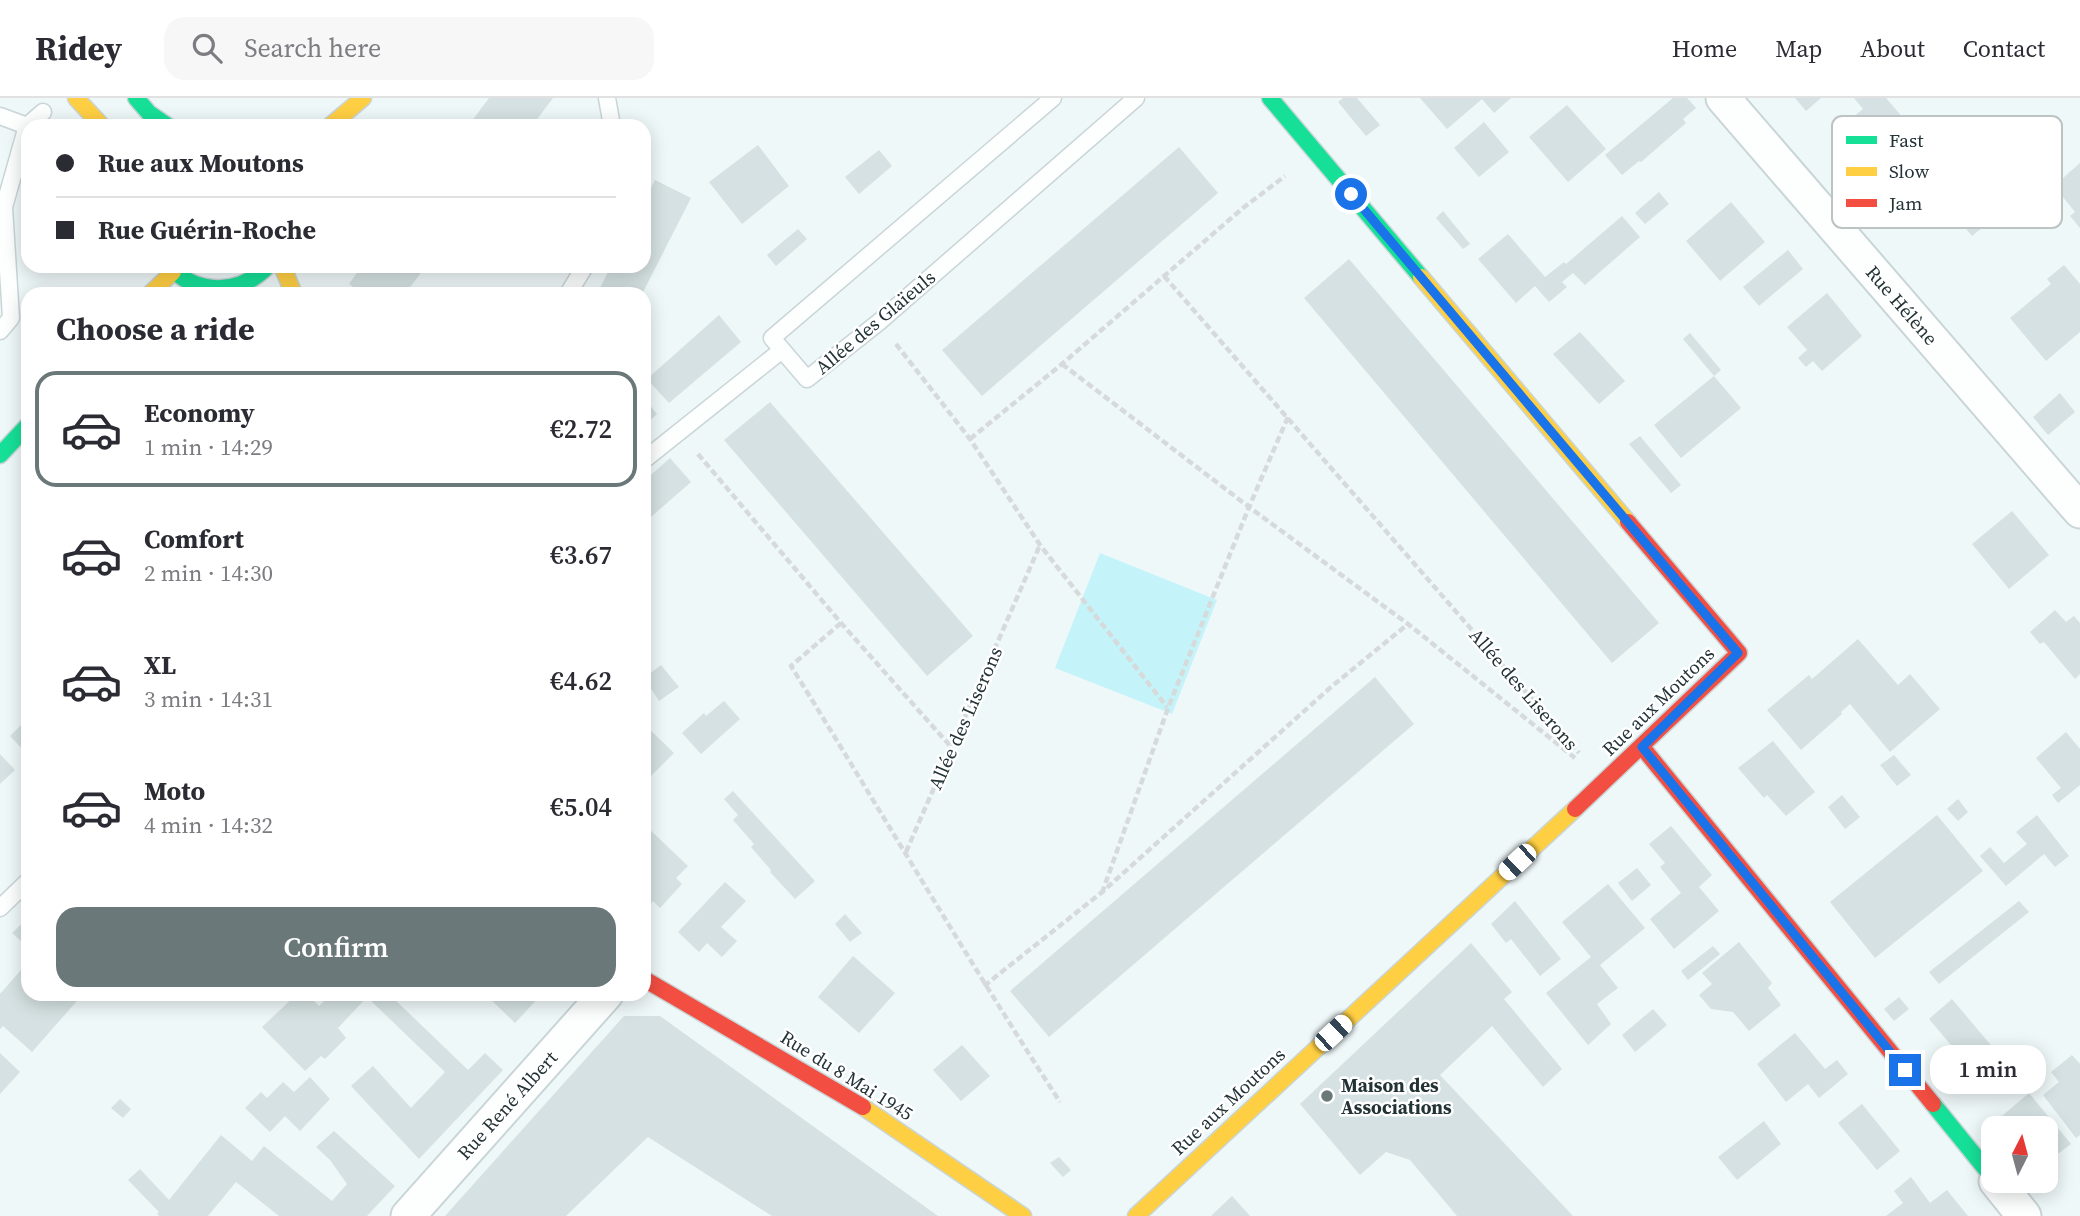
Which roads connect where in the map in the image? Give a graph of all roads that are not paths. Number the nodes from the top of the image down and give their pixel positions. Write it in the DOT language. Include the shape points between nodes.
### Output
graph roads {
  1 [pos="76,98"];
  2 [pos="136,98"];
  3 [pos="363,98"];
  4 [pos="607,98"];
  5 [pos="1053,98"];
  6 [pos="1136,98"];
  7 [pos="1270,98"];
  8 [pos="1723,98"];
  9 [pos="43,112"];
  10 [pos="0,116"];
  11 [pos="35,119"];
  12 [pos="96,119"];
  13 [pos="158,119"];
  14 [pos="338,119"];
  15 [pos="611,119"];
  16 [pos="21,124"];
  17 [pos="21,147"];
  18 [pos="1832,224"];
  19 [pos="1835,228"];
  20 [pos="168,273"];
  21 [pos="177,273"];
  22 [pos="261,273"];
  23 [pos="156,287"];
  24 [pos="210,287"];
  25 [pos="240,287"];
  26 [pos="0,331"];
  27 [pos="782,350"];
  28 [pos="21,432"];
  29 [pos="0,454"];
  30 [pos="651,455"];
  31 [pos="2080,512"];
  32 [pos="1642,747"];
  33 [pos="21,888"];
  34 [pos="0,908"];
  35 [pos="651,983"];
  36 [pos="600,1001"];
  37 [pos="1981,1163"];
  38 [pos="2006,1194"];
  39 [pos="408,1216"];
  40 [pos="1023,1216"];
  41 [pos="1136,1216"];
  42 [pos="2024,1216"];
  1 -- 12 [label="street"];
  2 -- 13 [label="street"];
  3 -- 14 [label="street"];
  4 -- 15 [label="lane"];
  5 -- 27 [label="lane" via="772,338"];
  6 -- 27 [label="lane, Allée des Glaïeuls" via="880,322 807,379"];
  7 -- 32 [label="street, Rue aux Moutons" via="1738,653"];
  8 -- 18 [label="street, Rue Hélène"];
  9 -- 11 [label="lane"];
  10 -- 16 [label="lane"];
  17 -- 26 [label="lane" via="4,207 11,318"];
  19 -- 31 [label="street, Rue Hélène"];
  20 -- 23 [label="street"];
  21 -- 24 [label="street" via="194,284"];
  22 -- 25 [label="street"];
  27 -- 30 [label="lane"];
  28 -- 29 [label="street"];
  32 -- 37 [label="street"];
  32 -- 41 [label="street, Rue aux Moutons"];
  33 -- 34 [label="lane"];
  35 -- 40 [label="street, Rue du 8 Mai 1945" via="854,1101"];
  36 -- 39 [label="street, Rue René Albert"];
  38 -- 42 [label="street"];
}
